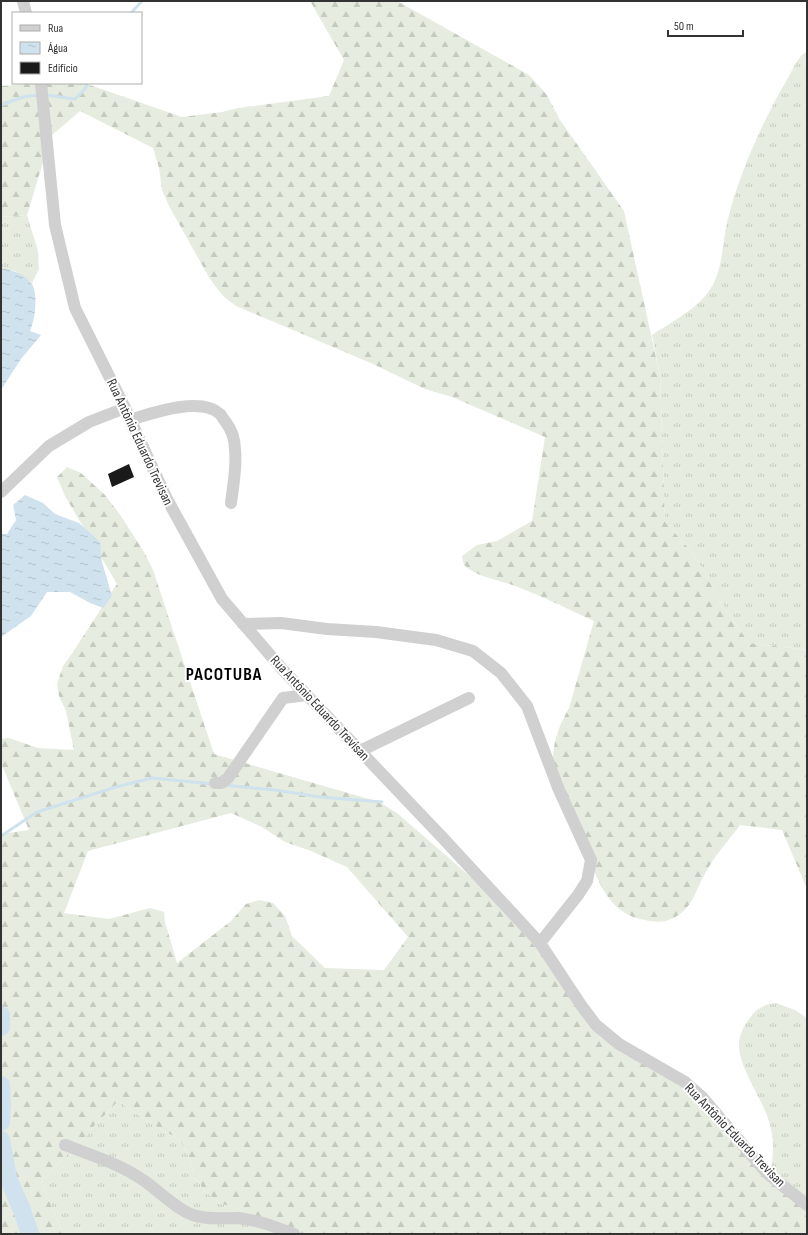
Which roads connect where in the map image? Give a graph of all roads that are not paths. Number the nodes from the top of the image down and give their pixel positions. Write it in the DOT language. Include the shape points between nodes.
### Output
graph roads {
  1 [pos="23,1"];
  2 [pos="26,12"];
  3 [pos="41,84"];
  4 [pos="125,408"];
  5 [pos="130,420"];
  6 [pos="1,492"];
  7 [pos="231,503"];
  8 [pos="243,624"];
  9 [pos="307,695"];
  10 [pos="468,698"];
  11 [pos="360,751"];
  12 [pos="215,783"];
  13 [pos="540,943"];
  14 [pos="65,1145"];
  15 [pos="807,1205"];
  16 [pos="294,1234"];
  1 -- 2 [label="street"];
  3 -- 4 [label="street, Rua Antônio Eduardo Trevisan" via="55,225 75,308"];
  4 -- 5 [label="street, Rua Antônio Eduardo Trevisan"];
  4 -- 6 [label="street" via="89,422 49,446"];
  5 -- 7 [label="street" via="160,411 192,406 208,408 219,413 233,436 236,451"];
  5 -- 8 [label="street, Rua Antônio Eduardo Trevisan" via="166,499 222,599"];
  8 -- 9 [label="street, Rua Antônio Eduardo Trevisan"];
  8 -- 13 [label="street" via="281,623 436,640 473,651 501,673 527,706 559,790 591,860 587,881"];
  9 -- 11 [label="street, Rua Antônio Eduardo Trevisan"];
  9 -- 12 [label="street" via="284,698 228,778 221,783"];
  10 -- 11 [label="street"];
  11 -- 13 [label="street, Rua Antônio Eduardo Trevisan"];
  13 -- 15 [label="street, Rua Antônio Eduardo Trevisan" via="596,1025 619,1044 685,1082 702,1097 767,1173"];
  14 -- 16 [label="street" via="119,1166 193,1215 240,1218 264,1223"];
}
